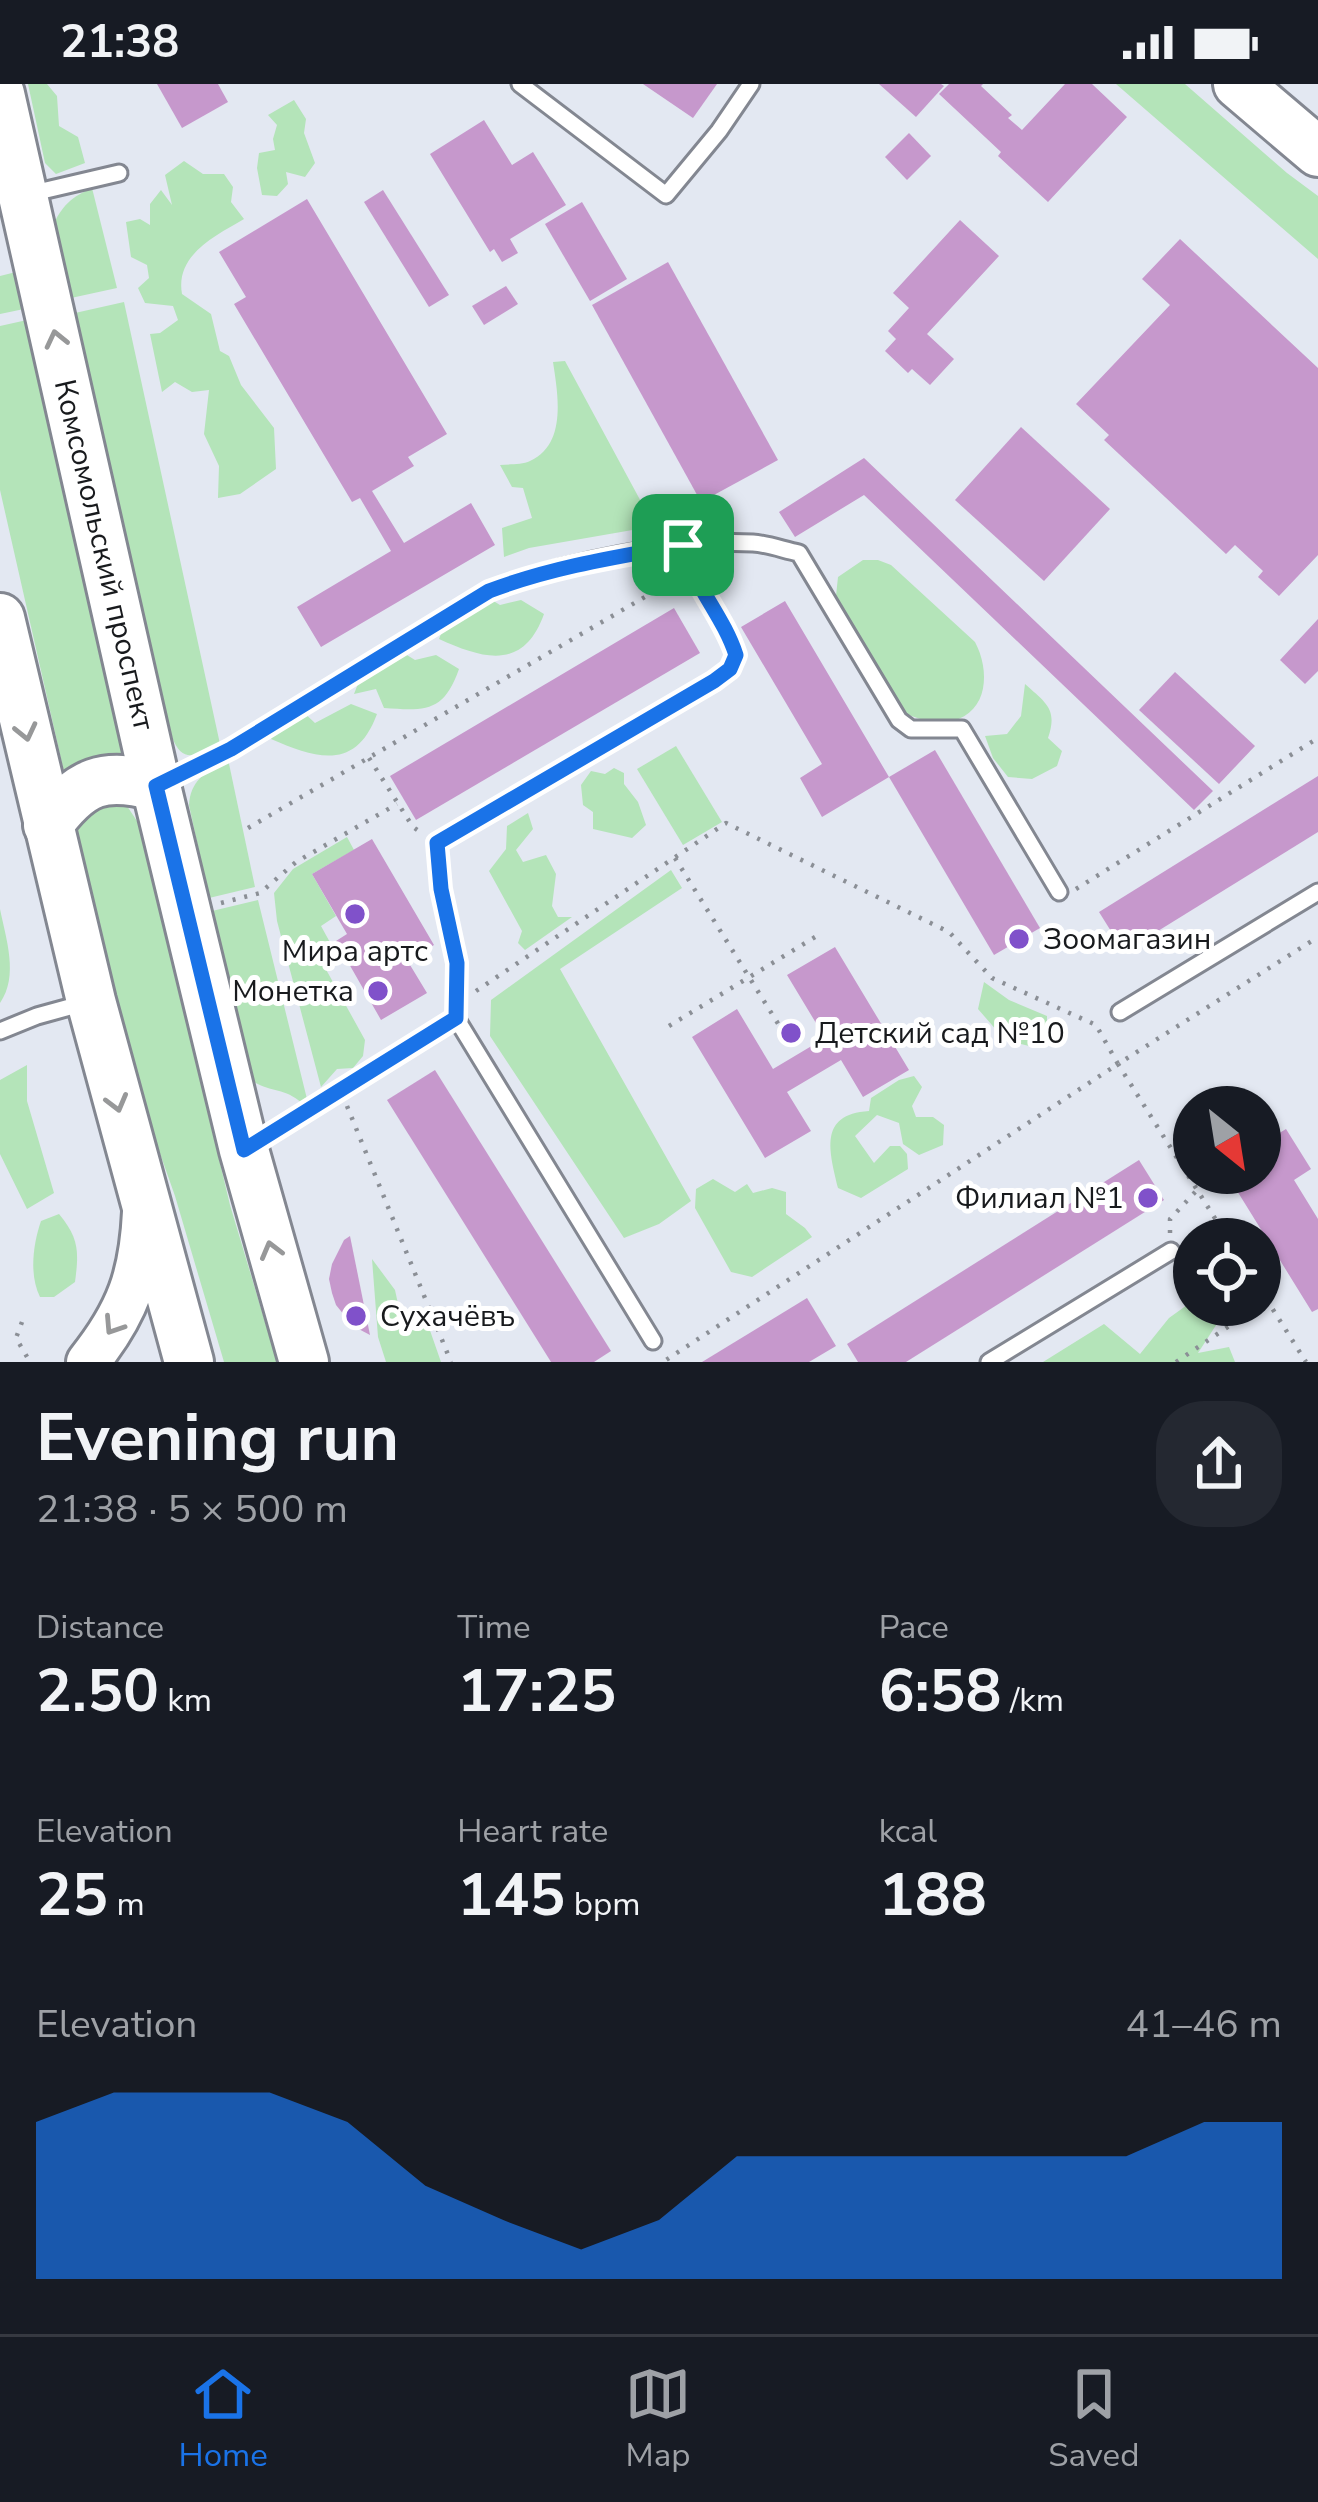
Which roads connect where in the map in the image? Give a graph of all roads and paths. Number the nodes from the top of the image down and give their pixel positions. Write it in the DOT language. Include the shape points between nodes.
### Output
graph roads {
  1 [pos="520,84"];
  2 [pos="751,84"];
  3 [pos="1238,84"];
  4 [pos="0,94"];
  5 [pos="1318,152"];
  6 [pos="119,172"];
  7 [pos="17,218"];
  8 [pos="665,533"];
  9 [pos="683,545"];
  10 [pos="690,571"];
  11 [pos="0,618"];
  12 [pos="1318,738"];
  13 [pos="370,758"];
  14 [pos="156,786"];
  15 [pos="397,804"];
  16 [pos="48,825"];
  17 [pos="248,827"];
  18 [pos="437,843"];
  19 [pos="675,858"];
  20 [pos="1318,892"];
  21 [pos="1060,896"];
  22 [pos="211,906"];
  23 [pos="820,934"];
  24 [pos="1318,937"];
  25 [pos="749,977"];
  26 [pos="91,1001"];
  27 [pos="456,1011"];
  28 [pos="1120,1012"];
  29 [pos="669,1027"];
  30 [pos="782,1030"];
  31 [pos="0,1031"];
  32 [pos="1118,1064"];
  33 [pos="340,1089"];
  34 [pos="244,1150"];
  35 [pos="1173,1152"];
  36 [pos="1193,1194"];
  37 [pos="144,1204"];
  38 [pos="1172,1251"];
  39 [pos="22,1322"];
  40 [pos="1229,1326"];
  41 [pos="1279,1326"];
  42 [pos="653,1341"];
  43 [pos="30,1362"];
  44 [pos="88,1362"];
  45 [pos="189,1362"];
  46 [pos="304,1362"];
  47 [pos="452,1362"];
  48 [pos="663,1362"];
  49 [pos="989,1362"];
  50 [pos="1177,1362"];
  51 [pos="1306,1362"];
  1 -- 2 [label="lane" via="666,195"];
  3 -- 5 [label="main road"];
  4 -- 7 [label="main road, Комсомольский проспект"];
  6 -- 7 [label="lane"];
  14 -- 7 [label="main road, Комсомольский проспект, one-way"];
  8 -- 9 [label="lane"];
  9 -- 10 [label="lane"];
  9 -- 14 [label="lane" via="571,565 489,591"];
  9 -- 21 [label="lane" via="756,543 799,553 899,721 911,729 962,729"];
  10 -- 13 [label="path"];
  10 -- 18 [label="lane" via="731,640 730,669"];
  11 -- 16 [label="main road, one-way"];
  12 -- 21 [label="path"];
  13 -- 15 [label="path"];
  13 -- 17 [label="path"];
  14 -- 16 [label="main road" via="103,779 80,789"];
  14 -- 34 [label="main road, Комсомольский проспект"];
  15 -- 18 [label="path"];
  15 -- 22 [label="path" via="296,862 260,893"];
  16 -- 26 [label="main road"];
  18 -- 27 [label="lane" via="457,963"];
  19 -- 25 [label="path"];
  19 -- 27 [label="path"];
  19 -- 32 [label="path" via="726,824 950,932 992,978 1096,1025"];
  20 -- 28 [label="lane"];
  23 -- 25 [label="path"];
  24 -- 32 [label="path"];
  25 -- 29 [label="path"];
  25 -- 30 [label="path"];
  26 -- 31 [label="lane"];
  26 -- 37 [label="main road, one-way"];
  27 -- 33 [label="lane"];
  27 -- 42 [label="lane"];
  32 -- 35 [label="path"];
  32 -- 48 [label="path"];
  33 -- 34 [label="lane"];
  33 -- 47 [label="path"];
  46 -- 34 [label="main road, Комсомольский проспект, one-way"];
  36 -- 38 [label="path" via="1170,1220"];
  37 -- 44 [label="main road, one-way" via="133,1289"];
  37 -- 45 [label="main road"];
  38 -- 49 [label="lane"];
  39 -- 43 [label="path" via="16,1339"];
  40 -- 50 [label="path"];
  41 -- 51 [label="path"];
}
